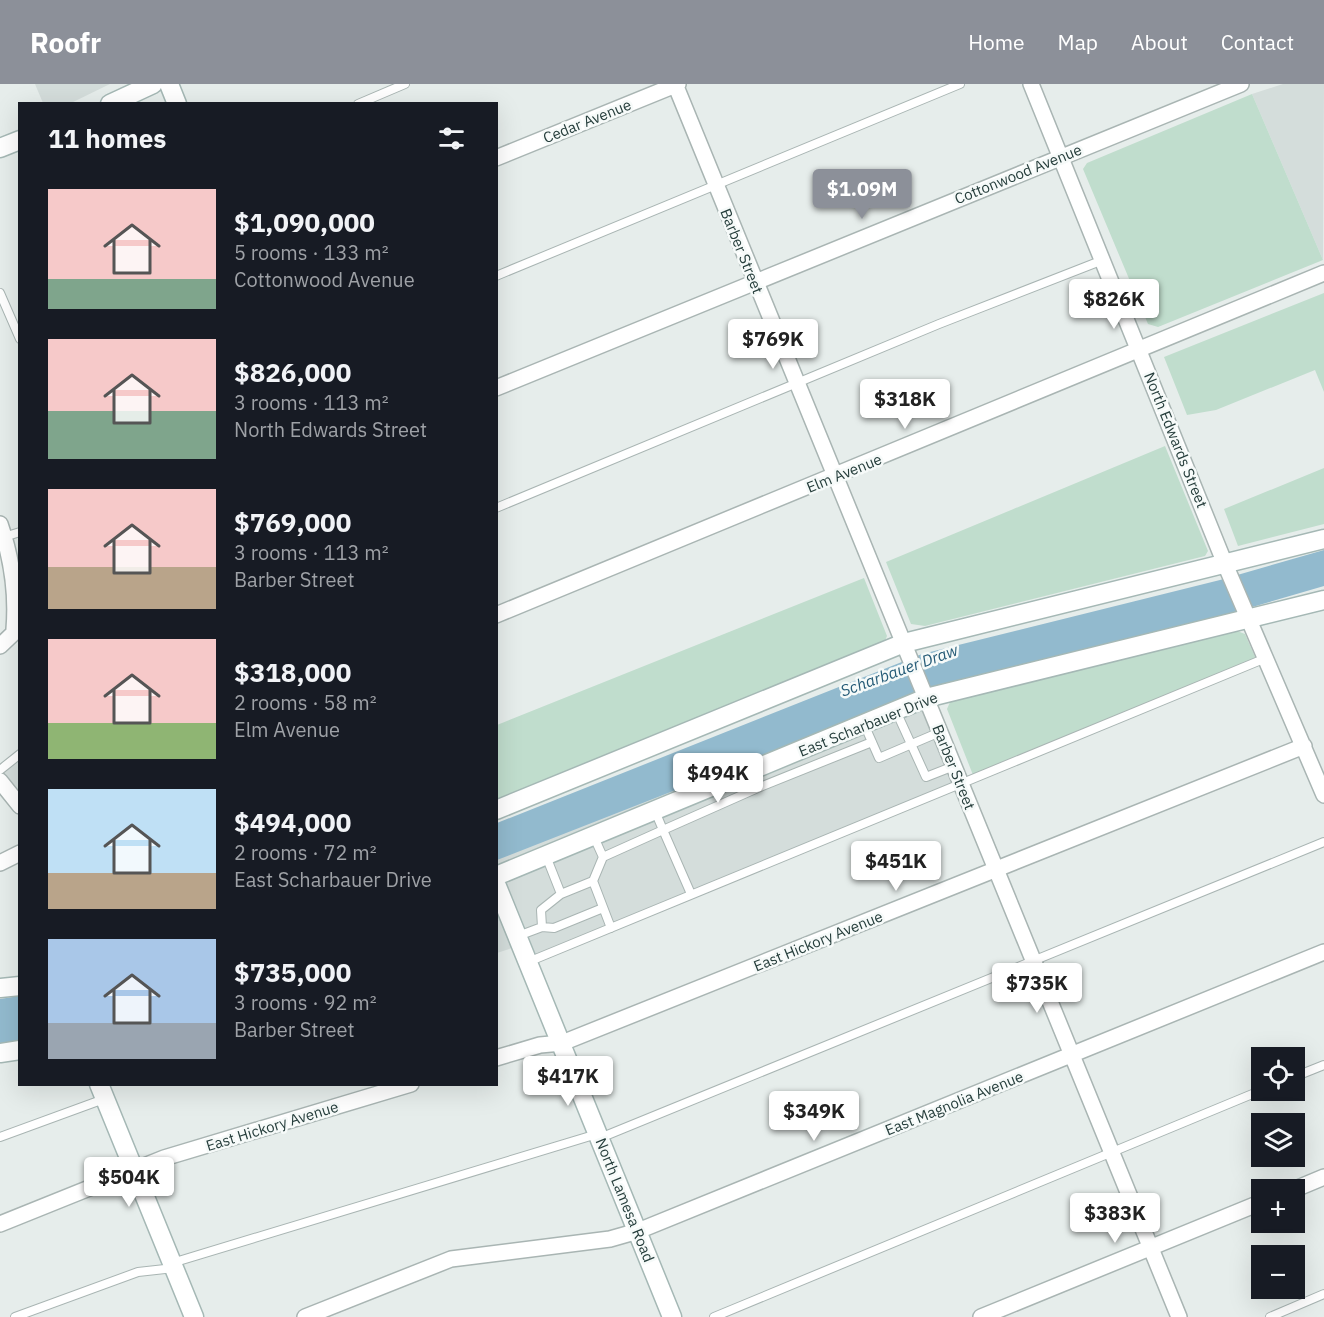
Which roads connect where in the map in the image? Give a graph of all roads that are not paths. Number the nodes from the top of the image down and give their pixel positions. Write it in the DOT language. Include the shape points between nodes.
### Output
graph roads {
  1 [pos="153,84"];
  2 [pos="169,84"];
  3 [pos="405,84"];
  4 [pos="676,84"];
  5 [pos="960,84"];
  6 [pos="1031,84"];
  7 [pos="1241,84"];
  8 [pos="114,102"];
  9 [pos="176,102"];
  10 [pos="362,102"];
  11 [pos="18,141"];
  12 [pos="0,148"];
  13 [pos="498,157"];
  14 [pos="1062,157"];
  15 [pos="716,185"];
  16 [pos="1103,260"];
  17 [pos="1324,273"];
  18 [pos="498,275"];
  19 [pos="755,282"];
  20 [pos="0,293"];
  21 [pos="18,334"];
  22 [pos="1139,350"];
  23 [pos="796,383"];
  24 [pos="498,387"];
  25 [pos="835,477"];
  26 [pos="498,507"];
  27 [pos="8,531"];
  28 [pos="1324,539"];
  29 [pos="1225,564"];
  30 [pos="1324,600"];
  31 [pos="498,614"];
  32 [pos="1250,619"];
  33 [pos="17,628"];
  34 [pos="904,644"];
  35 [pos="0,646"];
  36 [pos="1266,658"];
  37 [pos="926,698"];
  38 [pos="896,711"];
  39 [pos="864,724"];
  40 [pos="940,732"];
  41 [pos="872,742"];
  42 [pos="910,745"];
  43 [pos="1304,746"];
  44 [pos="18,756"];
  45 [pos="954,766"];
  46 [pos="0,770"];
  47 [pos="753,770"];
  48 [pos="0,782"];
  49 [pos="961,784"];
  50 [pos="760,787"];
  51 [pos="1324,795"];
  52 [pos="18,804"];
  53 [pos="498,809"];
  54 [pos="655,810"];
  55 [pos="663,830"];
  56 [pos="594,836"];
  57 [pos="1324,842"];
  58 [pos="18,854"];
  59 [pos="546,856"];
  60 [pos="603,857"];
  61 [pos="0,863"];
  62 [pos="995,870"];
  63 [pos="498,875"];
  64 [pos="593,881"];
  65 [pos="498,889"];
  66 [pos="561,894"];
  67 [pos="691,894"];
  68 [pos="603,908"];
  69 [pos="542,927"];
  70 [pos="610,928"];
  71 [pos="518,936"];
  72 [pos="1324,952"];
  73 [pos="1033,961"];
  74 [pos="528,962"];
  75 [pos="18,986"];
  76 [pos="0,988"];
  77 [pos="562,1043"];
  78 [pos="18,1050"];
  79 [pos="0,1053"];
  80 [pos="1072,1056"];
  81 [pos="498,1057"];
  82 [pos="1324,1065"];
  83 [pos="1305,1073"];
  84 [pos="404,1086"];
  85 [pos="101,1092"];
  86 [pos="1251,1095"];
  87 [pos="599,1136"];
  88 [pos="0,1137"];
  89 [pos="1112,1153"];
  90 [pos="133,1170"];
  91 [pos="1324,1177"];
  92 [pos="1305,1185"];
  93 [pos="1251,1207"];
  94 [pos="0,1224"];
  95 [pos="638,1232"];
  96 [pos="1150,1248"];
  97 [pos="173,1266"];
  98 [pos="1324,1294"];
  99 [pos="15,1317"];
  100 [pos="194,1317"];
  101 [pos="305,1317"];
  102 [pos="672,1317"];
  103 [pos="714,1317"];
  104 [pos="981,1317"];
  105 [pos="1179,1317"];
  106 [pos="1270,1317"];
  1 -- 8 [label="main road"];
  2 -- 9 [label="main road"];
  3 -- 10 [label="lane"];
  4 -- 13 [label="street, Cedar Avenue"];
  4 -- 15 [label="street, Barber Street"];
  5 -- 15 [label="lane"];
  6 -- 14 [label="street, North Edwards Street"];
  7 -- 14 [label="street, Cottonwood Avenue"];
  11 -- 12 [label="main road"];
  14 -- 16 [label="street, North Edwards Street"];
  14 -- 19 [label="street, Cottonwood Avenue"];
  15 -- 18 [label="lane"];
  15 -- 19 [label="street, Barber Street"];
  16 -- 22 [label="street, North Edwards Street"];
  16 -- 23 [label="lane"];
  17 -- 22 [label="street, Elm Avenue"];
  19 -- 23 [label="street, Barber Street"];
  19 -- 24 [label="street, Cottonwood Avenue"];
  20 -- 21 [label="lane"];
  22 -- 25 [label="street, Elm Avenue"];
  22 -- 29 [label="street, North Edwards Street"];
  23 -- 25 [label="street, Barber Street"];
  23 -- 26 [label="lane"];
  25 -- 31 [label="street, Elm Avenue"];
  25 -- 34 [label="street, Barber Street"];
  27 -- 33 [label="street"];
  28 -- 29 [label="main road"];
  29 -- 32 [label="street, North Edwards Street"];
  29 -- 34 [label="main road"];
  30 -- 32 [label="main road, East Scharbauer Drive"];
  32 -- 36 [label="street, North Edwards Street"];
  32 -- 37 [label="main road, East Scharbauer Drive"];
  33 -- 35 [label="street"];
  34 -- 37 [label="street, Barber Street"];
  34 -- 53 [label="main road"];
  36 -- 43 [label="street, North Edwards Street"];
  36 -- 49 [label="lane"];
  37 -- 38 [label="main road, East Scharbauer Drive"];
  37 -- 40 [label="street, Barber Street"];
  38 -- 39 [label="main road, East Scharbauer Drive"];
  38 -- 42 [label="lane"];
  39 -- 41 [label="lane"];
  39 -- 47 [label="main road, East Scharbauer Drive"];
  40 -- 42 [label="lane"];
  40 -- 45 [label="street, Barber Street"];
  41 -- 42 [label="lane" via="879,758"];
  41 -- 50 [label="lane"];
  42 -- 45 [label="lane" via="926,777"];
  43 -- 51 [label="street, North Edwards Street"];
  43 -- 62 [label="street, East Hickory Avenue"];
  44 -- 46 [label="lane"];
  45 -- 49 [label="street, Barber Street"];
  47 -- 50 [label="lane"];
  47 -- 54 [label="main road, East Scharbauer Drive"];
  48 -- 52 [label="street"];
  49 -- 62 [label="street, Barber Street"];
  49 -- 67 [label="lane"];
  50 -- 55 [label="lane"];
  54 -- 55 [label="lane"];
  54 -- 56 [label="main road, East Scharbauer Drive"];
  55 -- 60 [label="lane"];
  55 -- 67 [label="lane"];
  56 -- 59 [label="main road, East Scharbauer Drive"];
  56 -- 60 [label="lane"];
  57 -- 73 [label="lane"];
  58 -- 61 [label="street"];
  59 -- 63 [label="main road, East Scharbauer Drive"];
  59 -- 66 [label="lane"];
  60 -- 64 [label="lane"];
  62 -- 73 [label="street, Barber Street"];
  62 -- 77 [label="street, East Hickory Avenue"];
  64 -- 66 [label="lane"];
  64 -- 68 [label="lane"];
  65 -- 71 [label="main road, North Lamesa Road"];
  66 -- 69 [label="lane" via="541,910"];
  67 -- 70 [label="lane"];
  68 -- 69 [label="lane" via="554,928"];
  68 -- 70 [label="lane"];
  69 -- 71 [label="lane"];
  70 -- 74 [label="lane"];
  71 -- 74 [label="main road, North Lamesa Road"];
  72 -- 80 [label="street, East Magnolia Avenue"];
  73 -- 80 [label="street, Barber Street"];
  73 -- 87 [label="lane"];
  74 -- 77 [label="main road, North Lamesa Road"];
  75 -- 76 [label="main road"];
  77 -- 81 [label="street, East Hickory Avenue"];
  77 -- 87 [label="main road, North Lamesa Road"];
  78 -- 79 [label="main road"];
  80 -- 89 [label="street, Barber Street"];
  80 -- 95 [label="street, East Magnolia Avenue"];
  82 -- 83 [label="lane"];
  84 -- 90 [label="street, East Hickory Avenue"];
  85 -- 88 [label="lane"];
  85 -- 90 [label="main road"];
  86 -- 89 [label="lane"];
  87 -- 95 [label="main road, North Lamesa Road"];
  87 -- 97 [label="lane"];
  89 -- 96 [label="street, Barber Street"];
  89 -- 103 [label="lane"];
  90 -- 94 [label="street, East Hickory Avenue"];
  90 -- 97 [label="main road"];
  91 -- 92 [label="street"];
  93 -- 96 [label="street"];
  95 -- 101 [label="street, East Magnolia Avenue" via="451,1259"];
  95 -- 102 [label="main road, North Lamesa Road"];
  96 -- 104 [label="street"];
  96 -- 105 [label="street, Barber Street"];
  97 -- 99 [label="lane" via="138,1272"];
  97 -- 100 [label="main road"];
  98 -- 106 [label="lane"];
}
